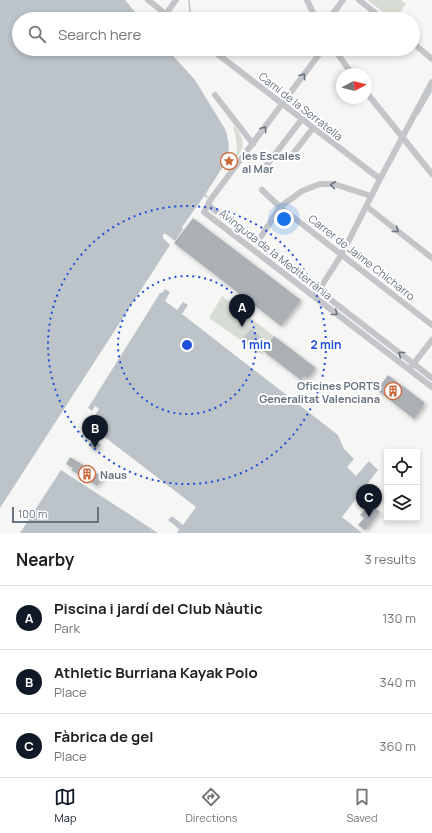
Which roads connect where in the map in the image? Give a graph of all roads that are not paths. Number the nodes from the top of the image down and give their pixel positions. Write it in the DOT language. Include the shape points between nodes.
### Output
graph roads {
  1 [pos="148,0"];
  2 [pos="176,0"];
  3 [pos="307,0"];
  4 [pos="343,0"];
  5 [pos="359,0"];
  6 [pos="163,12"];
  7 [pos="167,12"];
  8 [pos="313,12"];
  9 [pos="334,12"];
  10 [pos="374,12"];
  11 [pos="420,49"];
  12 [pos="220,56"];
  13 [pos="318,56"];
  14 [pos="339,56"];
  15 [pos="432,59"];
  16 [pos="348,68"];
  17 [pos="432,82"];
  18 [pos="215,95"];
  19 [pos="372,100"];
  20 [pos="282,104"];
  21 [pos="302,119"];
  22 [pos="313,128"];
  23 [pos="402,138"];
  24 [pos="253,144"];
  25 [pos="292,155"];
  26 [pos="262,171"];
  27 [pos="432,174"];
  28 [pos="380,179"];
  29 [pos="262,190"];
  30 [pos="371,196"];
  31 [pos="208,205"];
  32 [pos="366,206"];
  33 [pos="280,207"];
  34 [pos="257,243"];
  35 [pos="342,254"];
  36 [pos="432,258"];
  37 [pos="319,291"];
  38 [pos="315,297"];
  39 [pos="432,325"];
  40 [pos="432,340"];
  41 [pos="414,364"];
  42 [pos="409,370"];
  43 [pos="432,378"];
  44 [pos="432,387"];
  1 -- 6 [label="street"];
  2 -- 7 [label="street"];
  3 -- 8 [label="street"];
  4 -- 9 [label="street"];
  5 -- 10 [label="street"];
  11 -- 15 [label="street"];
  12 -- 20 [label="street, Camí de la Serratella"];
  20 -- 13 [label="street, one-way"];
  14 -- 16 [label="street"];
  17 -- 23 [label="street"];
  18 -- 24 [label="street"];
  19 -- 23 [label="street"];
  20 -- 21 [label="street, Camí de la Serratella"];
  24 -- 20 [label="street, one-way"];
  21 -- 22 [label="street, Camí de la Serratella"];
  21 -- 26 [label="street"];
  22 -- 25 [label="street"];
  22 -- 28 [label="street, Camí de la Serratella"];
  23 -- 27 [label="street"];
  23 -- 28 [label="street"];
  24 -- 31 [label="street"];
  28 -- 30 [label="street"];
  29 -- 33 [label="street, Carrer de Jaime Chicharro"];
  30 -- 32 [label="street"];
  30 -- 33 [label="street, one-way" via="334,184 320,184 302,191"];
  31 -- 34 [label="street, Avinguda de la Mediterrània"];
  31 -- 38 [label="street, Avinguda de la Mediterrània" via="204,212"];
  32 -- 35 [label="street"];
  32 -- 36 [label="street, one-way"];
  33 -- 34 [label="street"];
  33 -- 35 [label="street, Carrer de Jaime Chicharro"];
  34 -- 37 [label="street, Avinguda de la Mediterrània"];
  35 -- 37 [label="street"];
  35 -- 39 [label="street, Carrer de Jaime Chicharro"];
  37 -- 38 [label="street"];
  41 -- 37 [label="street, Avinguda de la Mediterrània, one-way"];
  38 -- 42 [label="street, Avinguda de la Mediterrània, one-way"];
  40 -- 41 [label="street"];
  41 -- 42 [label="street"];
  41 -- 43 [label="street, Avinguda de la Mediterrània"];
  42 -- 44 [label="street, Avinguda de la Mediterrània"];
}
